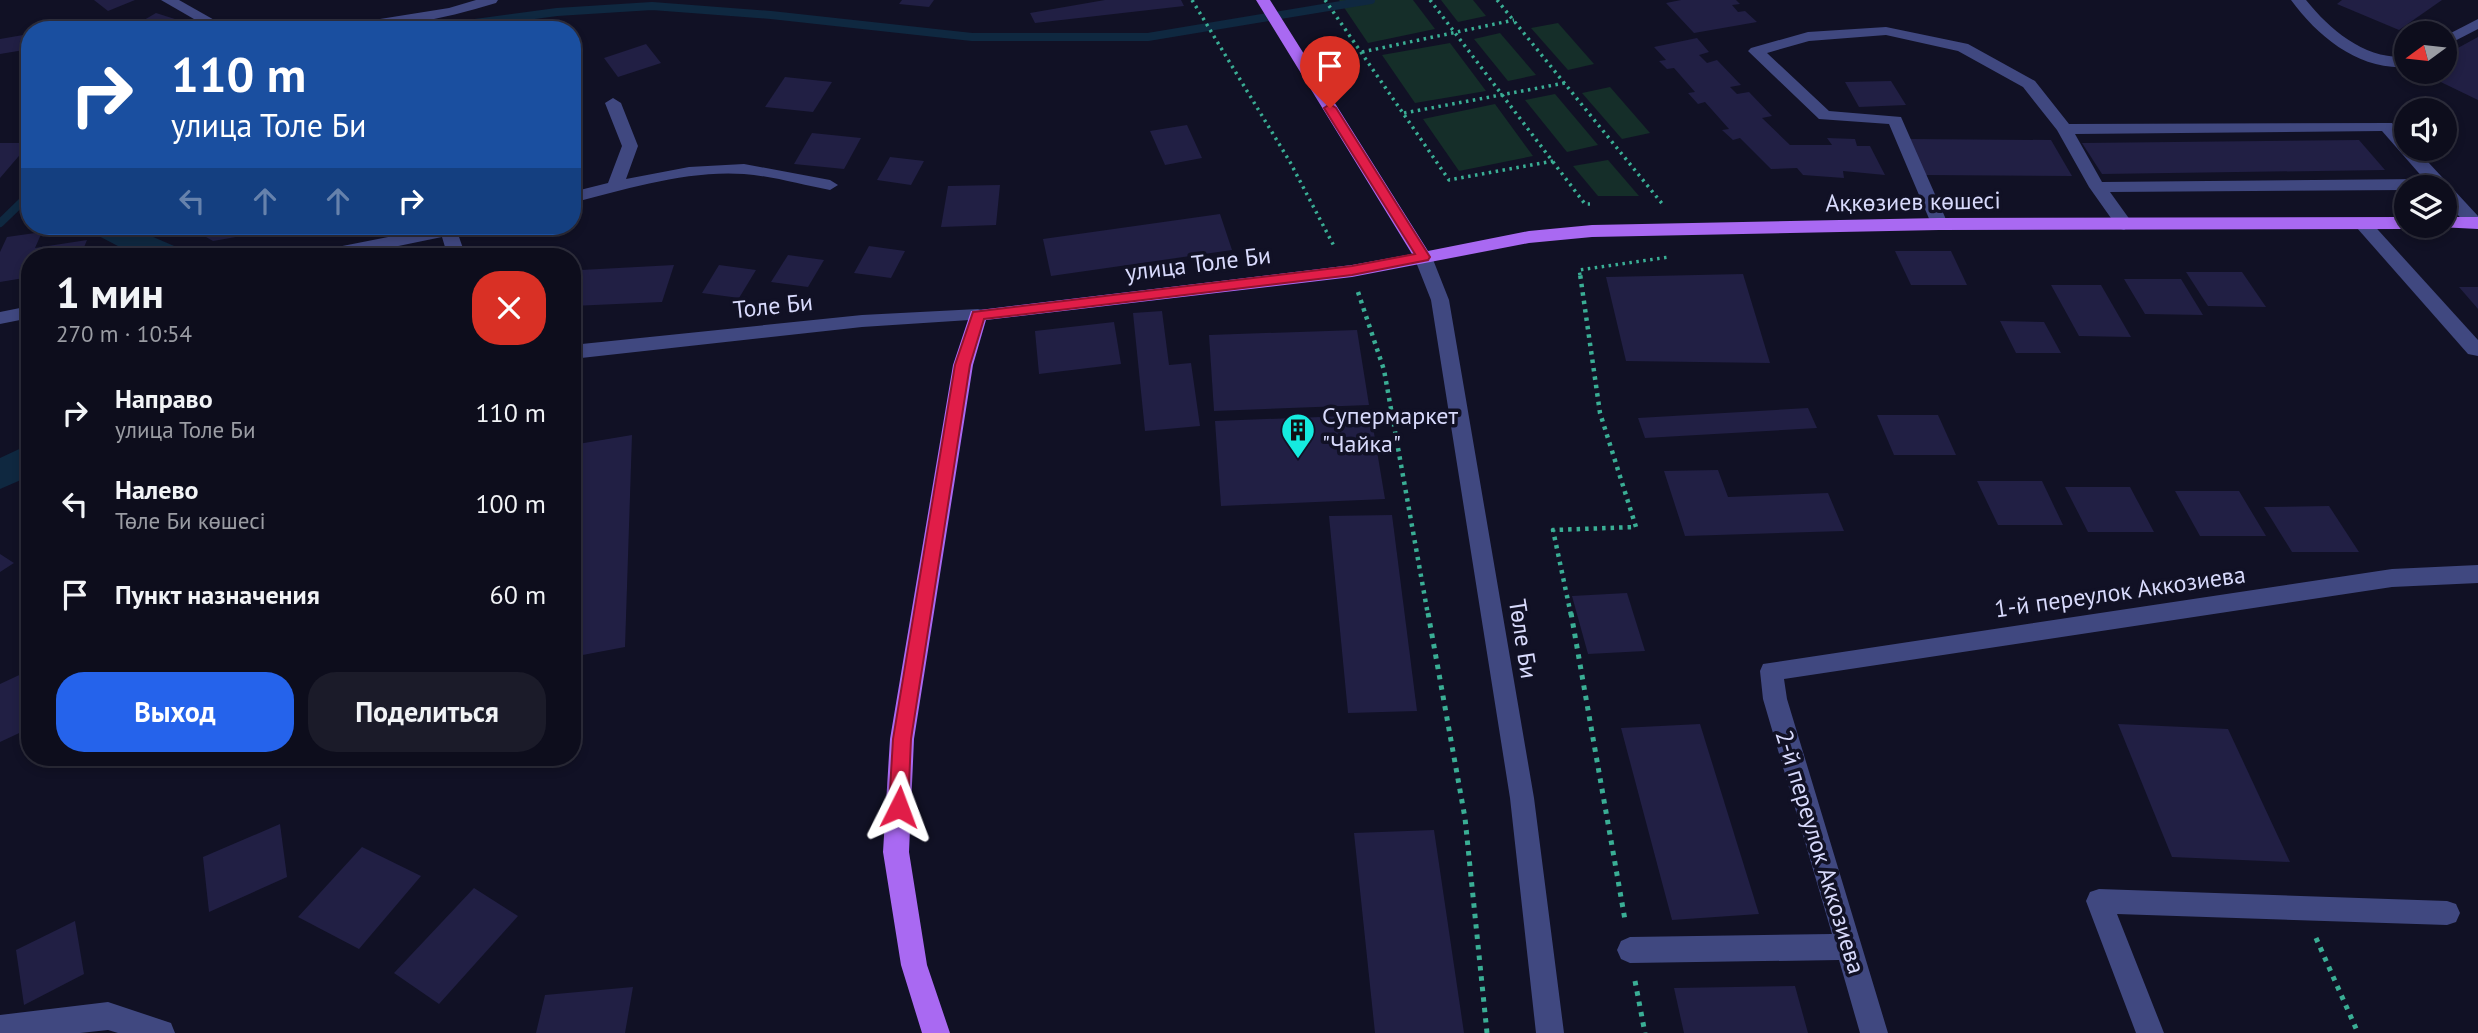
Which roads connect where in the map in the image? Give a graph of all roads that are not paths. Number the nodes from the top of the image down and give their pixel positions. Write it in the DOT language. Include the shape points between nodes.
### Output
graph roads {
  1 [pos="168,0"];
  2 [pos="491,0"];
  3 [pos="1263,0"];
  4 [pos="2298,0"];
  5 [pos="208,21"];
  6 [pos="394,21"];
  7 [pos="2478,23"];
  8 [pos="2457,35"];
  9 [pos="2394,62"];
  10 [pos="613,103"];
  11 [pos="2064,130"];
  12 [pos="2431,175"];
  13 [pos="830,185"];
  14 [pos="615,186"];
  15 [pos="2097,187"];
  16 [pos="2394,187"];
  17 [pos="581,195"];
  18 [pos="2457,203"];
  19 [pos="2394,223"];
  20 [pos="2457,223"];
  21 [pos="2476,223"];
  22 [pos="2124,224"];
  23 [pos="2363,224"];
  24 [pos="1938,225"];
  25 [pos="433,235"];
  26 [pos="365,248"];
  27 [pos="1423,257"];
  28 [pos="21,314"];
  29 [pos="978,315"];
  30 [pos="0,317"];
  31 [pos="2478,349"];
  32 [pos="581,351"];
  33 [pos="2478,574"];
  34 [pos="1772,671"];
  35 [pos="2447,913"];
  36 [pos="1848,947"];
  37 [pos="1630,950"];
  38 [pos="0,1029"];
  39 [pos="161,1033"];
  40 [pos="936,1033"];
  41 [pos="1550,1033"];
  42 [pos="1874,1033"];
  43 [pos="2150,1033"];
  1 -- 5 [label="street"];
  2 -- 6 [label="street"];
  3 -- 27 [label="main road"];
  4 -- 9 [label="street" via="2353,47"];
  7 -- 8 [label="street"];
  10 -- 14 [label="street" via="630,146"];
  11 -- 12 [label="street" via="2386,126"];
  11 -- 15 [label="street"];
  11 -- 24 [label="street" via="2029,84 1963,47 1886,31 1808,37 1756,51 1825,116 1895,120"];
  13 -- 14 [label="street" via="744,169 689,172"];
  14 -- 17 [label="street"];
  15 -- 16 [label="street"];
  15 -- 22 [label="street"];
  18 -- 21 [label="street"];
  19 -- 23 [label="main road, Ақкөзиев көшесі"];
  20 -- 21 [label="main road"];
  22 -- 23 [label="main road, Ақкөзиев көшесі"];
  22 -- 24 [label="main road, Ақкөзиев көшесі"];
  23 -- 31 [label="street"];
  24 -- 27 [label="main road, Ақкөзиев көшесі" via="1592,231 1529,237"];
  25 -- 26 [label="street"];
  27 -- 29 [label="main road, улица Толе Би" via="1352,271"];
  27 -- 41 [label="street, Төле Би" via="1440,300 1520,785"];
  28 -- 30 [label="street"];
  29 -- 32 [label="street, Толе Би" via="862,321"];
  29 -- 40 [label="main road" via="962,365 902,739 896,852 914,965"];
  33 -- 34 [label="street, 1-й переулок Аккозиева" via="2392,578"];
  34 -- 36 [label="street, 2-й переулок Аккозиева" via="1775,699"];
  35 -- 43 [label="street" via="2099,901"];
  36 -- 37 [label="street"];
  36 -- 42 [label="street, 2-й переулок Аккозиева"];
  38 -- 39 [label="street" via="108,1016"];
}
